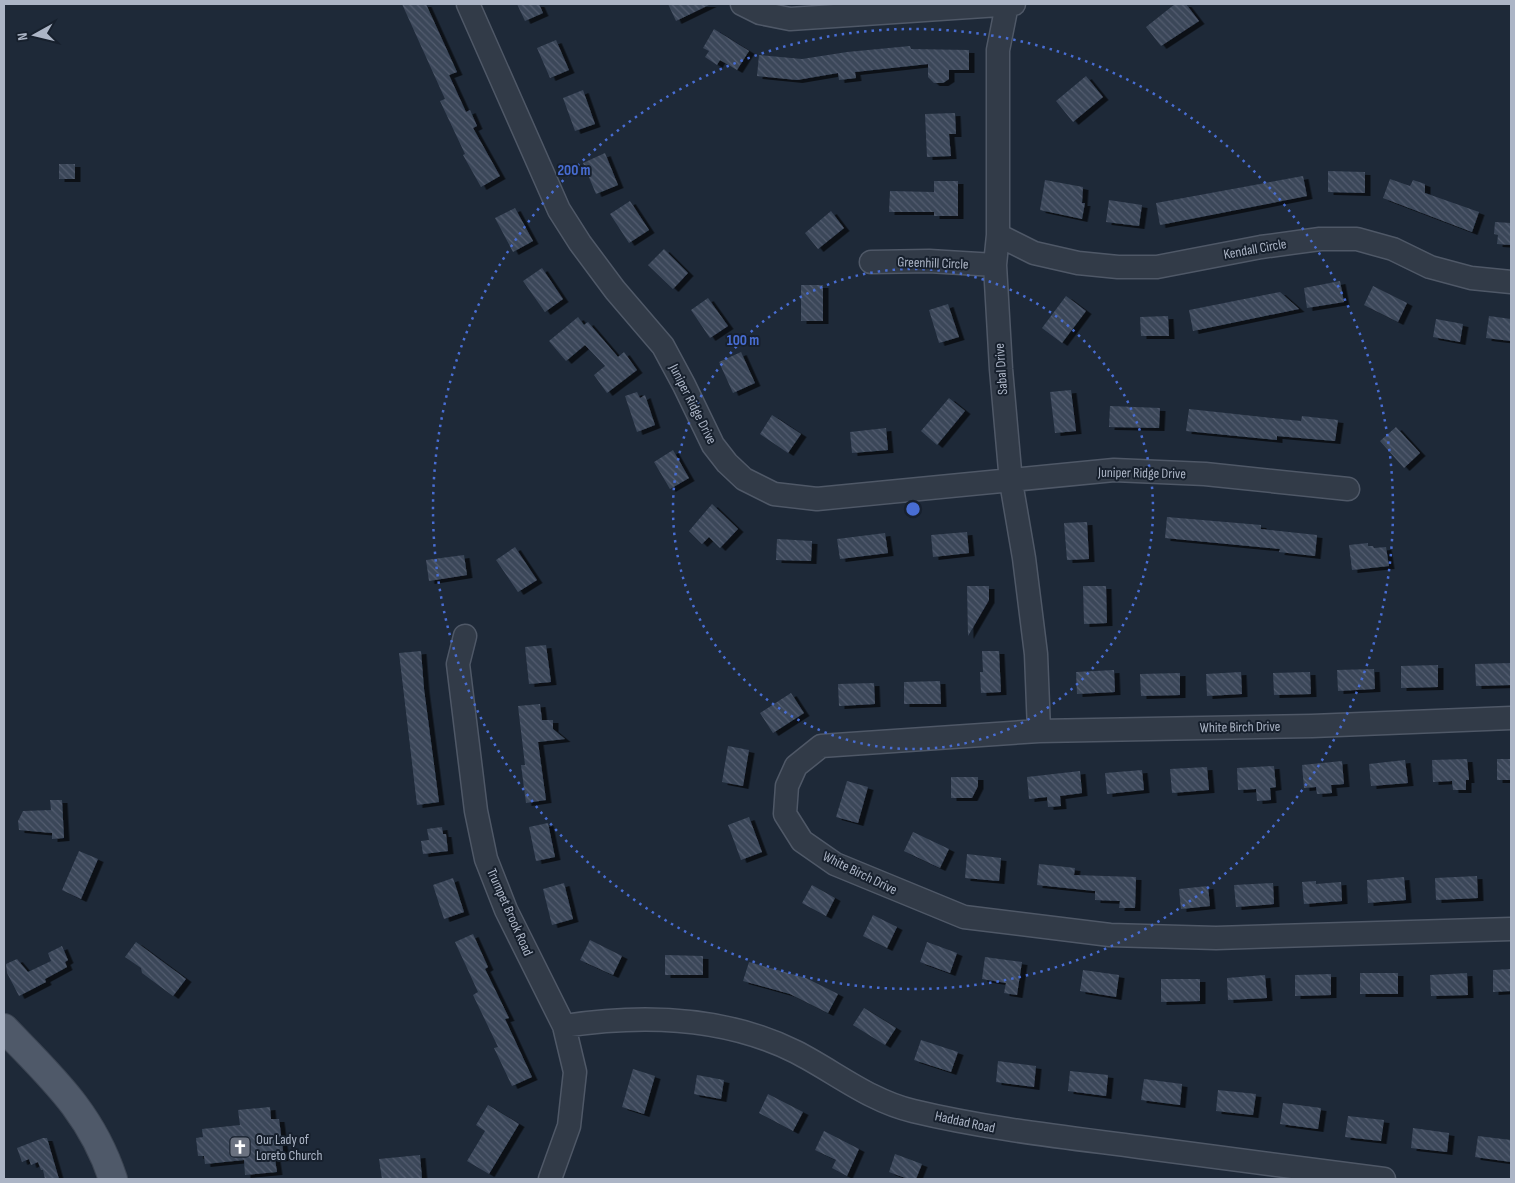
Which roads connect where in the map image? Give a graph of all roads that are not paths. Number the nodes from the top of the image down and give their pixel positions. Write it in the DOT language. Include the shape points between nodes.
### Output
graph roads {
  1 [pos="468,4"];
  2 [pos="742,4"];
  3 [pos="1010,5"];
  4 [pos="998,234"];
  5 [pos="871,262"];
  6 [pos="996,265"];
  7 [pos="1511,282"];
  8 [pos="1011,482"];
  9 [pos="1348,489"];
  10 [pos="465,636"];
  11 [pos="1511,718"];
  12 [pos="1039,731"];
  13 [pos="1511,929"];
  14 [pos="564,1026"];
  15 [pos="4,1028"];
  16 [pos="113,1179"];
  17 [pos="550,1179"];
  18 [pos="1384,1179"];
  1 -- 8 [label="street, Juniper Ridge Drive" via="559,210 615,290 663,346 713,445 744,479 774,494 817,499"];
  2 -- 3 [label="street" via="760,13 790,19"];
  3 -- 4 [label="street, Sabal Drive" via="998,50"];
  4 -- 6 [label="street, Sabal Drive"];
  4 -- 7 [label="street, Kendall Circle" via="1034,253 1078,263 1128,267 1158,267 1320,239 1357,239 1393,249 1438,270 1471,278"];
  5 -- 6 [label="street, Greenhill Circle"];
  6 -- 8 [label="street, Sabal Drive"];
  8 -- 9 [label="street, Juniper Ridge Drive" via="1114,470 1205,474"];
  8 -- 12 [label="street, Sabal Drive" via="1036,654"];
  10 -- 14 [label="street, Trumpet Brook Road" via="458,664 476,811 486,859 506,910"];
  11 -- 12 [label="street, White Birch Drive" via="1312,726"];
  12 -- 13 [label="street, White Birch Drive" via="821,746 796,766 788,786 785,814 802,841 835,864 964,917 1110,935 1216,938"];
  14 -- 17 [label="street, Trumpet Brook Road" via="575,1072 569,1126"];
  14 -- 18 [label="street, Haddad Road" via="608,1019 669,1019 739,1029 795,1052 862,1091 911,1111 1005,1130"];
  15 -- 16 [label="main road" via="73,1101 104,1151"];
}
